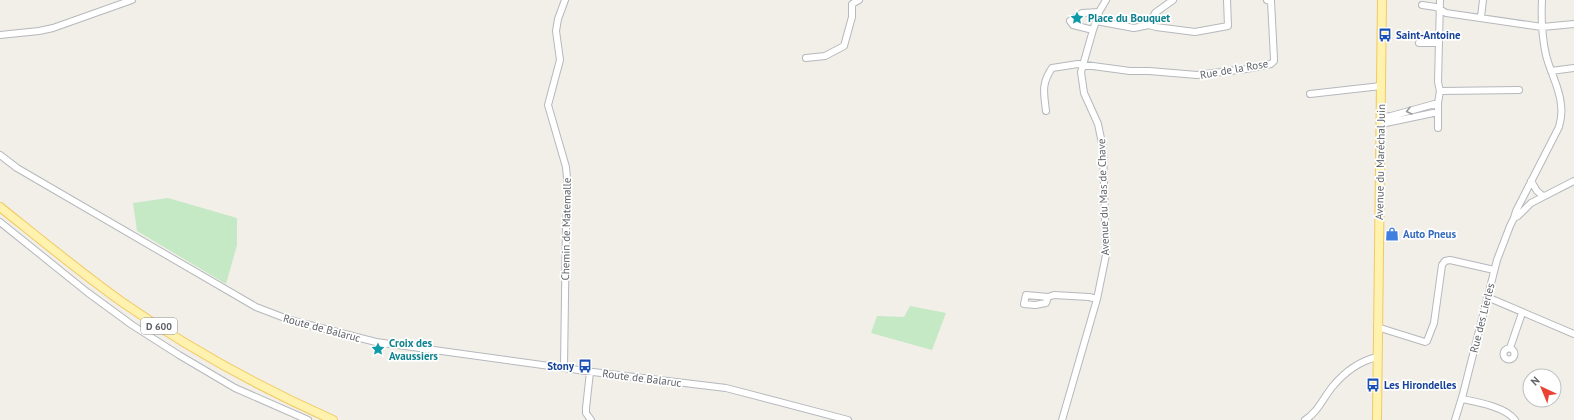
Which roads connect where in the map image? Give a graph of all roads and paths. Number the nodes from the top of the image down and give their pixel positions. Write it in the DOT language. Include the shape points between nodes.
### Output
graph roads {
  1 [pos="132,0"];
  2 [pos="565,0"];
  3 [pos="859,0"];
  4 [pos="1106,0"];
  5 [pos="1173,0"];
  6 [pos="1227,0"];
  7 [pos="1270,0"];
  8 [pos="1382,0"];
  9 [pos="1440,0"];
  10 [pos="1483,0"];
  11 [pos="1542,0"];
  12 [pos="1422,5"];
  13 [pos="1440,10"];
  14 [pos="1099,12"];
  15 [pos="1481,17"];
  16 [pos="1096,21"];
  17 [pos="1149,24"];
  18 [pos="1574,24"];
  19 [pos="1542,27"];
  20 [pos="1093,30"];
  21 [pos="0,34"];
  22 [pos="1419,44"];
  23 [pos="1439,44"];
  24 [pos="806,58"];
  25 [pos="1082,64"];
  26 [pos="1574,68"];
  27 [pos="1551,71"];
  28 [pos="1381,86"];
  29 [pos="1519,90"];
  30 [pos="1440,91"];
  31 [pos="1310,94"];
  32 [pos="1438,104"];
  33 [pos="1046,111"];
  34 [pos="1438,112"];
  35 [pos="1381,121"];
  36 [pos="1438,128"];
  37 [pos="0,155"];
  38 [pos="1574,181"];
  39 [pos="1531,182"];
  40 [pos="1543,196"];
  41 [pos="0,207"];
  42 [pos="1514,218"];
  43 [pos="0,222"];
  44 [pos="1494,270"];
  45 [pos="1048,297"];
  46 [pos="1488,298"];
  47 [pos="1097,299"];
  48 [pos="1522,313"];
  49 [pos="1377,328"];
  50 [pos="1574,334"];
  51 [pos="1510,348"];
  52 [pos="1377,357"];
  53 [pos="564,367"];
  54 [pos="590,372"];
  55 [pos="1462,399"];
  56 [pos="308,420"];
  57 [pos="333,420"];
  58 [pos="591,420"];
  59 [pos="843,420"];
  60 [pos="1062,420"];
  61 [pos="1305,420"];
  62 [pos="1377,420"];
  63 [pos="1455,420"];
  64 [pos="1515,420"];
  1 -- 21 [label="street" via="53,28"];
  2 -- 53 [label="street, Chemin de Matemalle" via="556,31 560,60 548,106 566,167 568,190"];
  3 -- 24 [label="street" via="852,4 852,17 844,46 825,56"];
  4 -- 14 [label="street, Avenue du Mas de Chave"];
  5 -- 17 [label="street" via="1154,13"];
  6 -- 17 [label="street" via="1228,26 1195,32"];
  7 -- 25 [label="street, Rue de la Rose" via="1274,58 1271,64 1197,76"];
  8 -- 28 [label="main road, Avenue du Maréchal Juin"];
  9 -- 13 [label="street"];
  10 -- 15 [label="street"];
  11 -- 19 [label="street, Rue des Lierles"];
  12 -- 13 [label="street"];
  13 -- 15 [label="street"];
  13 -- 23 [label="street"];
  14 -- 16 [label="street, Avenue du Mas de Chave"];
  14 -- 20 [label="street" via="1082,13 1070,21 1073,25"];
  15 -- 19 [label="street"];
  16 -- 17 [label="street" via="1134,28"];
  16 -- 20 [label="street, Avenue du Mas de Chave"];
  18 -- 19 [label="street"];
  19 -- 27 [label="street, Rue des Lierles"];
  20 -- 25 [label="street, Avenue du Mas de Chave"];
  22 -- 23 [label="street"];
  23 -- 30 [label="street"];
  25 -- 33 [label="street" via="1052,68 1045,78 1043,91"];
  25 -- 47 [label="street, Avenue du Mas de Chave" via="1084,93 1098,124 1103,148 1106,255"];
  26 -- 27 [label="street"];
  27 -- 39 [label="street, Rue des Lierles" via="1561,101 1559,127"];
  28 -- 31 [label="street"];
  28 -- 35 [label="main road, Avenue du Maréchal Juin"];
  29 -- 30 [label="street"];
  30 -- 32 [label="street"];
  32 -- 34 [label="street"];
  32 -- 35 [label="street, one-way"];
  34 -- 35 [label="street"];
  34 -- 36 [label="street"];
  35 -- 49 [label="main road, Avenue du Maréchal Juin"];
  37 -- 53 [label="street, Route de Balaruc" via="17,168 264,311 376,342"];
  38 -- 40 [label="street"];
  39 -- 40 [label="street"];
  39 -- 42 [label="street, Rue des Lierles"];
  40 -- 42 [label="street"];
  41 -- 57 [label="main road, D 600" via="117,298 179,339 258,384"];
  42 -- 44 [label="street, Rue des Lierles"];
  43 -- 56 [label="street" via="86,292 138,329 235,388"];
  44 -- 46 [label="street, Rue des Lierles"];
  44 -- 49 [label="street" via="1445,260 1442,265 1434,323 1430,338 1425,342"];
  45 -- 47 [label="street" via="1054,295"];
  46 -- 48 [label="street"];
  46 -- 55 [label="street, Rue des Lierles"];
  47 -- 60 [label="street, Avenue du Mas de Chave"];
  48 -- 50 [label="street"];
  48 -- 51 [label="street"];
  49 -- 52 [label="main road, Avenue du Maréchal Juin"];
  52 -- 61 [label="street" via="1351,369 1333,386 1313,415"];
  52 -- 62 [label="main road, Avenue du Maréchal Juin"];
  53 -- 54 [label="street, Route de Balaruc"];
  54 -- 58 [label="street" via="586,413"];
  54 -- 59 [label="street, Route de Balaruc" via="726,388"];
  55 -- 63 [label="street, Rue des Lierles"];
  55 -- 64 [label="street" via="1501,410"];
}
